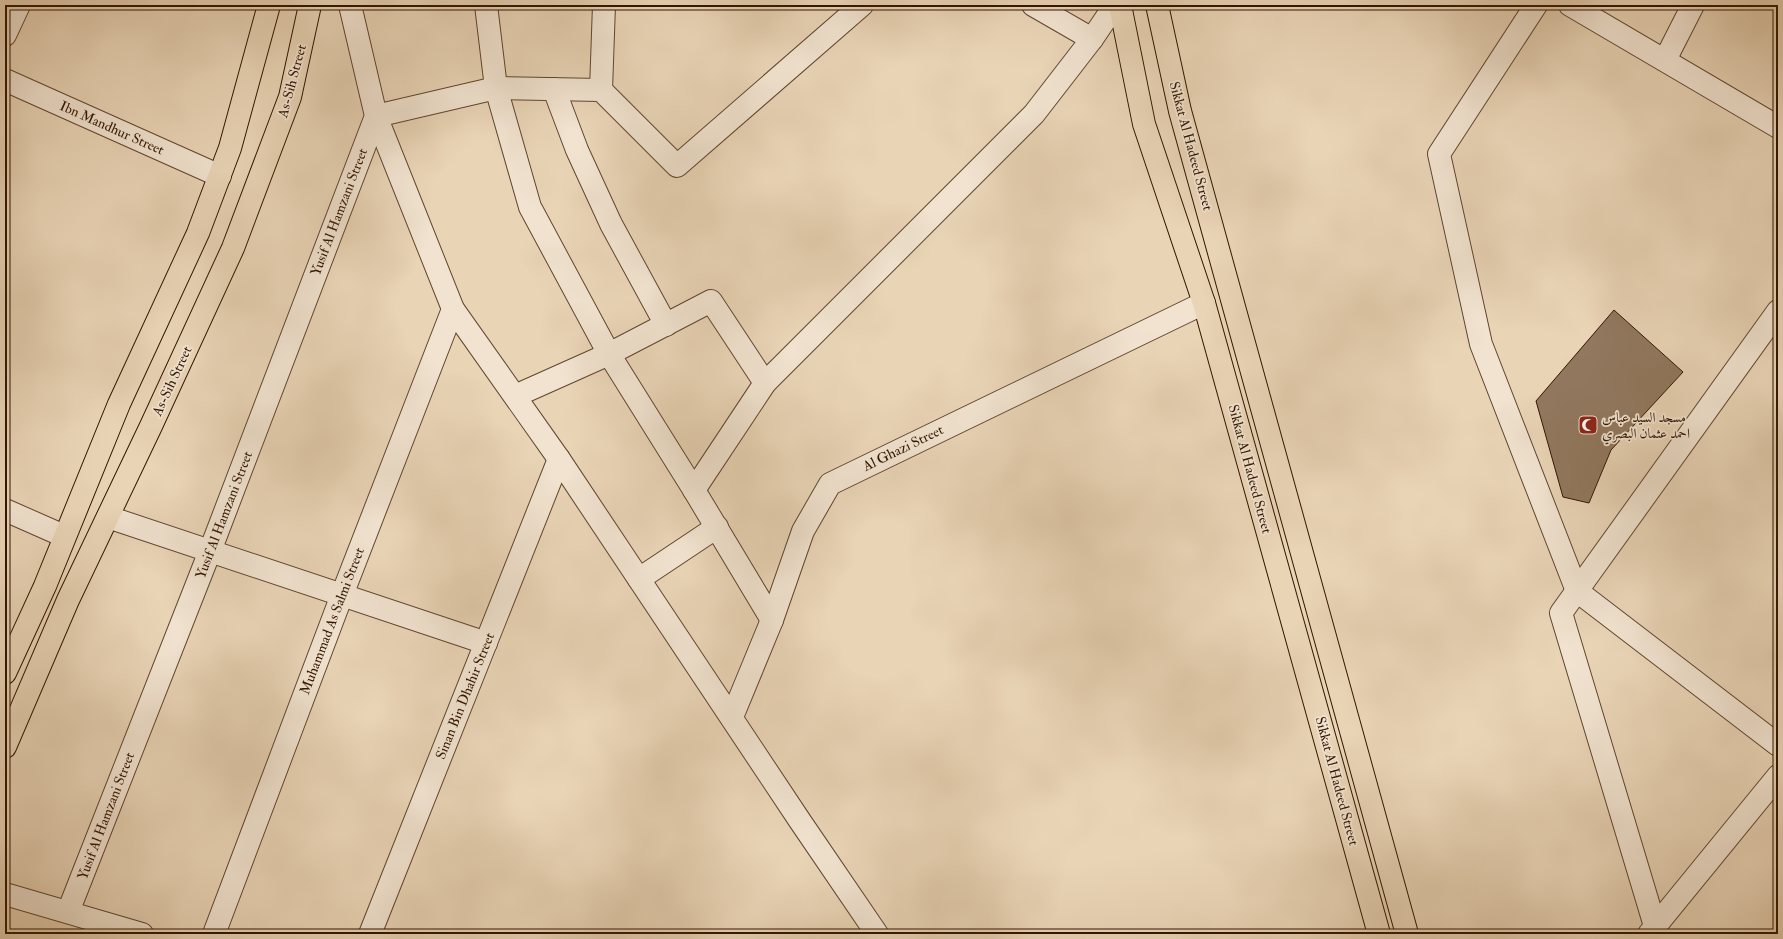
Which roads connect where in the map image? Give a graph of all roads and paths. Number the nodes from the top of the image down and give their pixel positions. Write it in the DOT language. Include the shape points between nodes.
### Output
graph roads {
  1 [pos="18,5"];
  2 [pos="269,5"];
  3 [pos="310,5"];
  4 [pos="350,5"];
  5 [pos="486,5"];
  6 [pos="604,5"];
  7 [pos="862,5"];
  8 [pos="1033,5"];
  9 [pos="1115,5"];
  10 [pos="1120,5"];
  11 [pos="1157,5"];
  12 [pos="1536,5"];
  13 [pos="1570,5"];
  14 [pos="1693,5"];
  15 [pos="5,35"];
  16 [pos="1092,39"];
  17 [pos="1665,60"];
  18 [pos="5,80"];
  19 [pos="496,88"];
  20 [pos="554,89"];
  21 [pos="601,90"];
  22 [pos="376,116"];
  23 [pos="1778,127"];
  24 [pos="220,176"];
  25 [pos="1204,302"];
  26 [pos="453,309"];
  27 [pos="1778,311"];
  28 [pos="666,325"];
  29 [pos="609,354"];
  30 [pos="765,383"];
  31 [pos="515,396"];
  32 [pos="559,458"];
  33 [pos="694,490"];
  34 [pos="5,510"];
  35 [pos="108,517"];
  36 [pos="717,527"];
  37 [pos="64,536"];
  38 [pos="210,551"];
  39 [pos="640,579"];
  40 [pos="1577,591"];
  41 [pos="342,595"];
  42 [pos="772,620"];
  43 [pos="486,643"];
  44 [pos="5,673"];
  45 [pos="732,717"];
  46 [pos="1778,745"];
  47 [pos="5,747"];
  48 [pos="1778,776"];
  49 [pos="5,894"];
  50 [pos="68,912"];
  51 [pos="1652,930"];
  52 [pos="142,934"];
  53 [pos="214,934"];
  54 [pos="370,934"];
  55 [pos="877,934"];
  56 [pos="1379,934"];
  57 [pos="1407,934"];
  1 -- 15 [label="street"];
  2 -- 24 [label="main road"];
  3 -- 35 [label="main road, As-Sih Street" via="290,97 233,248"];
  4 -- 22 [label="street"];
  5 -- 19 [label="street"];
  6 -- 21 [label="street"];
  7 -- 21 [label="street" via="677,166"];
  8 -- 16 [label="street"];
  9 -- 16 [label="street"];
  10 -- 25 [label="main road, Sikkat Al Hadeed Street" via="1144,124"];
  11 -- 57 [label="main road, Sikkat Al Hadeed Street" via="1180,111"];
  12 -- 40 [label="street" via="1439,154 1481,344"];
  13 -- 17 [label="street"];
  14 -- 17 [label="street"];
  16 -- 30 [label="street" via="1034,114"];
  17 -- 23 [label="street"];
  18 -- 24 [label="street, Ibn Mandhur Street"];
  19 -- 20 [label="street"];
  19 -- 22 [label="street"];
  19 -- 29 [label="street" via="530,207"];
  20 -- 21 [label="street"];
  20 -- 28 [label="street" via="577,150 611,224"];
  22 -- 26 [label="street"];
  22 -- 38 [label="street, Yusif Al Hamzani Street"];
  24 -- 37 [label="main road" via="198,233 119,404"];
  25 -- 42 [label="street, Al Ghazi Street" via="830,484 803,531"];
  25 -- 56 [label="main road, Sikkat Al Hadeed Street"];
  26 -- 31 [label="street"];
  26 -- 41 [label="street, Muhammad As Salmi Street"];
  27 -- 40 [label="street"];
  28 -- 29 [label="street"];
  28 -- 30 [label="street" via="711,301"];
  29 -- 31 [label="street"];
  29 -- 33 [label="street"];
  30 -- 33 [label="street"];
  31 -- 32 [label="street"];
  32 -- 39 [label="street"];
  32 -- 43 [label="street, Sinan Bin Dhahir Street"];
  33 -- 36 [label="street"];
  34 -- 37 [label="street"];
  35 -- 38 [label="street"];
  35 -- 47 [label="main road, As-Sih Street" via="68,600"];
  36 -- 39 [label="street"];
  36 -- 42 [label="street"];
  37 -- 44 [label="main road"];
  38 -- 41 [label="street"];
  38 -- 50 [label="street, Yusif Al Hamzani Street"];
  39 -- 45 [label="street"];
  40 -- 46 [label="street"];
  40 -- 51 [label="street" via="1561,613"];
  41 -- 43 [label="street"];
  41 -- 53 [label="street, Muhammad As Salmi Street"];
  42 -- 45 [label="street, Al Ghazi Street"];
  43 -- 54 [label="street, Sinan Bin Dhahir Street"];
  45 -- 55 [label="street"];
  48 -- 51 [label="street"];
  49 -- 50 [label="street"];
  50 -- 52 [label="street"];
}
